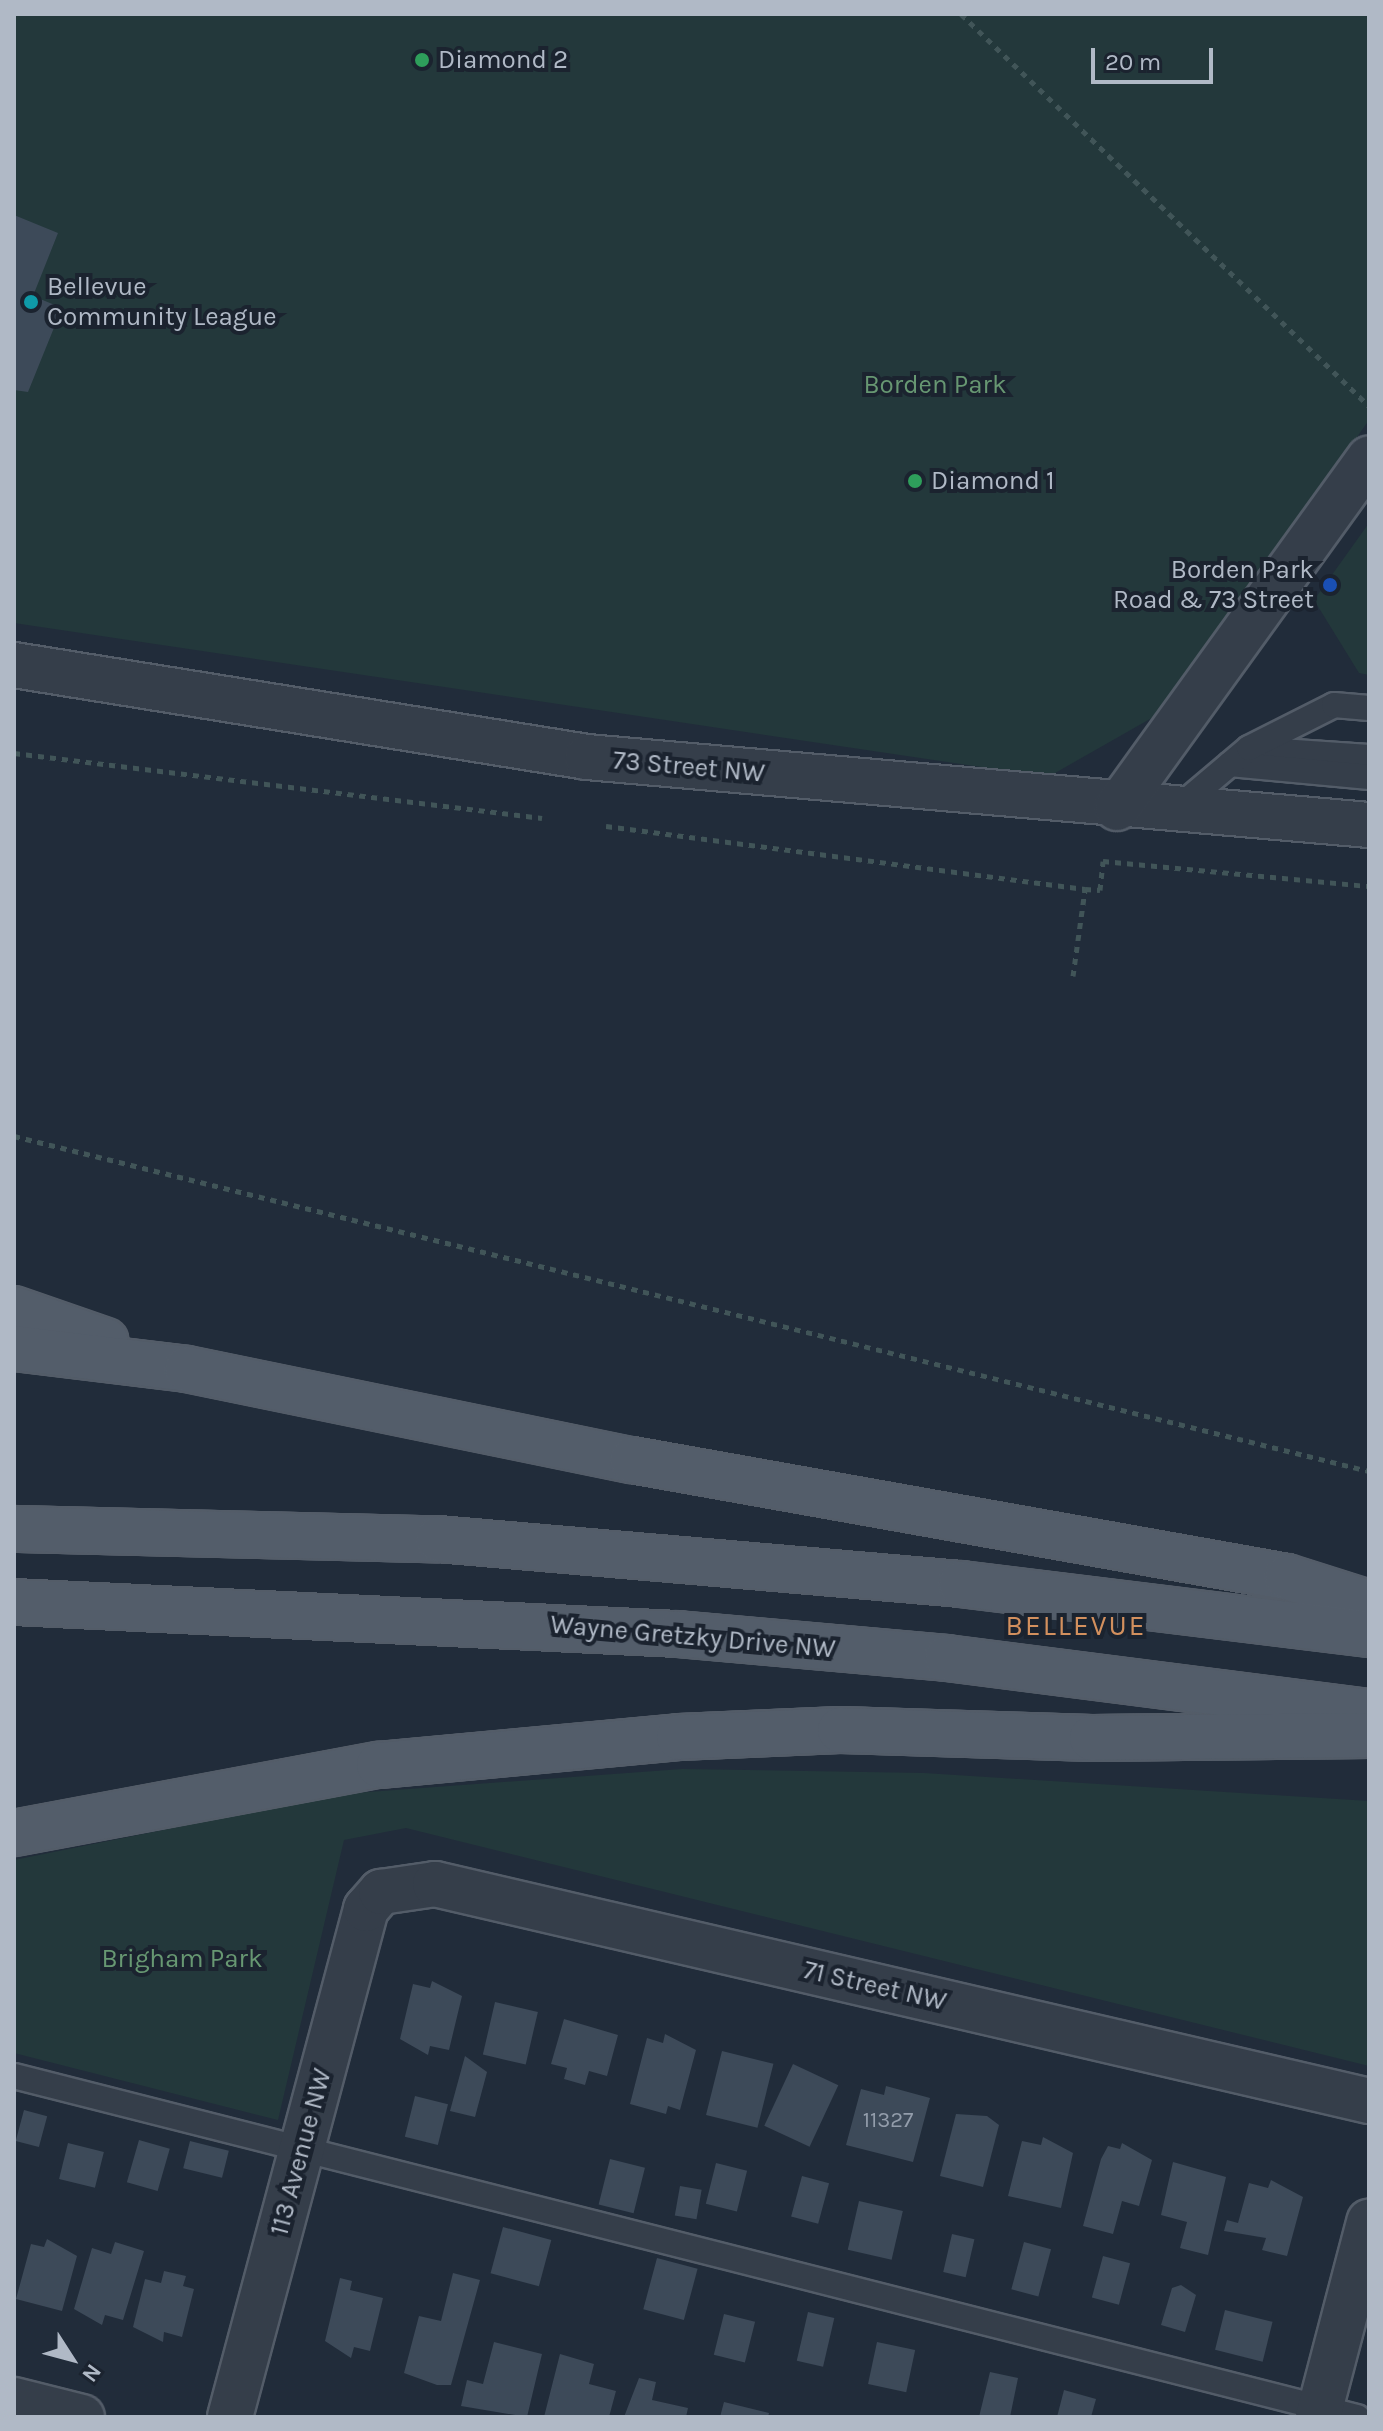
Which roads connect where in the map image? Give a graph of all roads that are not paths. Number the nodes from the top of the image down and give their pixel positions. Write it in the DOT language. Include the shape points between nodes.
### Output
graph roads {
  1 [pos="1369,458"];
  2 [pos="14,665"];
  3 [pos="1369,708"];
  4 [pos="1239,756"];
  5 [pos="1369,757"];
  6 [pos="1369,777"];
  7 [pos="1183,803"];
  8 [pos="1117,808"];
  9 [pos="1369,808"];
  10 [pos="1369,825"];
  11 [pos="14,1309"];
  12 [pos="14,1348"];
  13 [pos="187,1369"];
  14 [pos="14,1529"];
  15 [pos="14,1602"];
  16 [pos="1369,1603"];
  17 [pos="1369,1634"];
  18 [pos="1369,1712"];
  19 [pos="1369,1735"];
  20 [pos="14,1833"];
  21 [pos="381,1892"];
  22 [pos="14,2076"];
  23 [pos="1369,2101"];
  24 [pos="302,2146"];
  25 [pos="1369,2222"];
  26 [pos="14,2400"];
  27 [pos="1332,2414"];
  28 [pos="82,2417"];
  29 [pos="230,2417"];
  1 -- 8 [label="street"];
  2 -- 8 [label="street, 73 Street NW" via="587,757"];
  3 -- 4 [label="lane" via="1334,705"];
  4 -- 5 [label="lane"];
  4 -- 6 [label="lane"];
  4 -- 7 [label="lane"];
  7 -- 8 [label="street, 73 Street NW"];
  7 -- 9 [label="lane"];
  7 -- 10 [label="street, 73 Street NW"];
  11 -- 13 [label="main road"];
  12 -- 13 [label="main road"];
  13 -- 16 [label="main road" via="663,1466 1287,1577"];
  14 -- 17 [label="main road" via="438,1539 961,1584"];
  15 -- 18 [label="main road, Wayne Gretzky Drive NW" via="678,1634 947,1658"];
  19 -- 20 [label="main road" via="1092,1738 840,1730 679,1737 379,1765"];
  21 -- 23 [label="street, 71 Street NW" via="435,1884"];
  21 -- 24 [label="street, 113 Avenue NW" via="366,1909"];
  22 -- 24 [label="lane"];
  24 -- 27 [label="lane"];
  24 -- 29 [label="street, 113 Avenue NW"];
  25 -- 27 [label="street"];
  26 -- 28 [label="street"];
}
